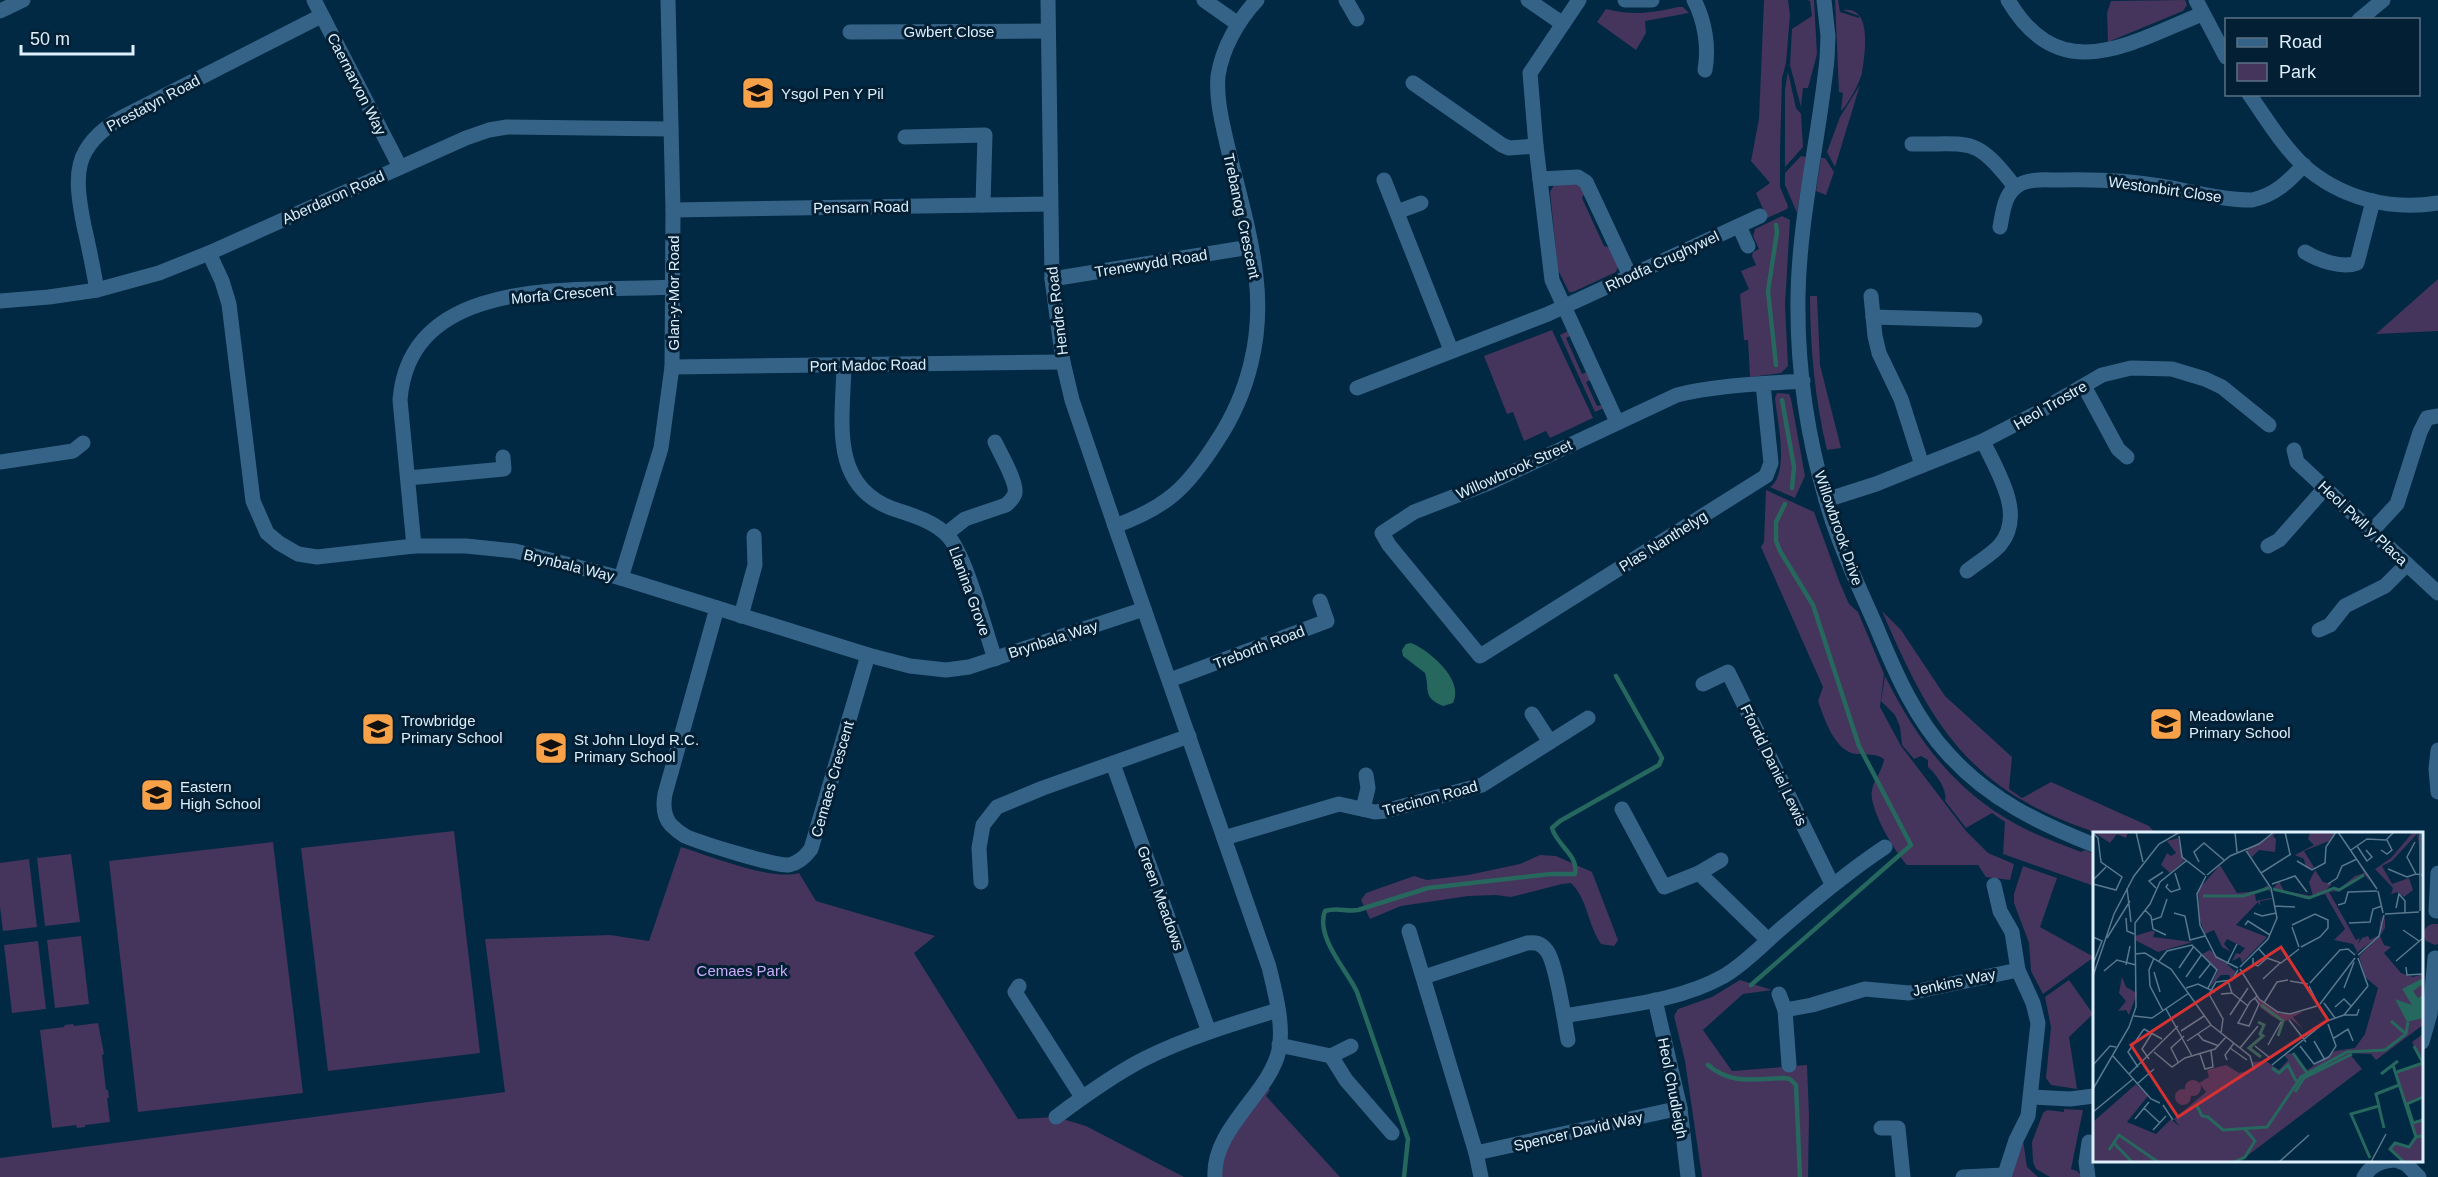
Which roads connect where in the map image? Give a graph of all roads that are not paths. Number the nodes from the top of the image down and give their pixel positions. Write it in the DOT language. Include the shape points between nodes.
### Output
graph roads {
  1 [pos="23,0"];
  2 [pos="314,0"];
  3 [pos="668,0"];
  4 [pos="1048,0"];
  5 [pos="1204,0"];
  6 [pos="1257,0"];
  7 [pos="1347,0"];
  8 [pos="1528,0"];
  9 [pos="1579,0"];
  10 [pos="1625,0"];
  11 [pos="1652,0"];
  12 [pos="1694,0"];
  13 [pos="1824,0"];
  14 [pos="2008,0"];
  15 [pos="2383,0"];
  16 [pos="2199,7"];
  17 [pos="0,11"];
  18 [pos="321,16"];
  19 [pos="2361,18"];
  20 [pos="1357,19"];
  21 [pos="1238,24"];
  22 [pos="1563,24"];
  23 [pos="1048,31"];
  24 [pos="850,32"];
  25 [pos="2225,55"];
  26 [pos="1706,70"];
  27 [pos="1413,83"];
  28 [pos="2250,96"];
  29 [pos="671,129"];
  30 [pos="905,137"];
  31 [pos="1912,144"];
  32 [pos="1536,146"];
  33 [pos="2304,165"];
  34 [pos="400,167"];
  35 [pos="1539,179"];
  36 [pos="1384,180"];
  37 [pos="2016,187"];
  38 [pos="2373,201"];
  39 [pos="1421,203"];
  40 [pos="2438,203"];
  41 [pos="1049,204"];
  42 [pos="983,205"];
  43 [pos="673,210"];
  44 [pos="1397,212"];
  45 [pos="1760,216"];
  46 [pos="1739,226"];
  47 [pos="2000,227"];
  48 [pos="1748,246"];
  49 [pos="1250,247"];
  50 [pos="2305,252"];
  51 [pos="209,253"];
  52 [pos="1630,276"];
  53 [pos="1052,279"];
  54 [pos="673,287"];
  55 [pos="98,290"];
  56 [pos="1871,296"];
  57 [pos="0,301"];
  58 [pos="1564,307"];
  59 [pos="1873,317"];
  60 [pos="1975,320"];
  61 [pos="1451,350"];
  62 [pos="1063,362"];
  63 [pos="843,365"];
  64 [pos="672,368"];
  65 [pos="1803,381"];
  66 [pos="1763,384"];
  67 [pos="2084,386"];
  68 [pos="1357,388"];
  69 [pos="2438,416"];
  70 [pos="1617,422"];
  71 [pos="2269,426"];
  72 [pos="1983,441"];
  73 [pos="83,442"];
  74 [pos="995,442"];
  75 [pos="2294,450"];
  76 [pos="503,457"];
  77 [pos="2127,457"];
  78 [pos="0,462"];
  79 [pos="1922,465"];
  80 [pos="408,478"];
  81 [pos="2325,488"];
  82 [pos="1826,501"];
  83 [pos="1115,526"];
  84 [pos="2372,531"];
  85 [pos="946,534"];
  86 [pos="754,536"];
  87 [pos="414,546"];
  88 [pos="2268,546"];
  89 [pos="2407,564"];
  90 [pos="1967,571"];
  91 [pos="621,578"];
  92 [pos="2438,593"];
  93 [pos="1320,601"];
  94 [pos="717,608"];
  95 [pos="1144,609"];
  96 [pos="741,616"];
  97 [pos="2319,630"];
  98 [pos="868,655"];
  99 [pos="1480,656"];
  100 [pos="995,659"];
  101 [pos="1170,680"];
  102 [pos="1702,684"];
  103 [pos="1532,714"];
  104 [pos="1588,718"];
  105 [pos="1189,736"];
  106 [pos="1550,742"];
  107 [pos="2438,750"];
  108 [pos="1113,764"];
  109 [pos="1366,775"];
  110 [pos="2438,792"];
  111 [pos="1363,809"];
  112 [pos="1622,809"];
  113 [pos="1224,838"];
  114 [pos="2093,844"];
  115 [pos="1885,847"];
  116 [pos="1721,860"];
  117 [pos="1700,873"];
  118 [pos="2438,873"];
  119 [pos="981,882"];
  120 [pos="1832,884"];
  121 [pos="1994,885"];
  122 [pos="2432,912"];
  123 [pos="1409,931"];
  124 [pos="1768,940"];
  125 [pos="2431,957"];
  126 [pos="2018,970"];
  127 [pos="1424,977"];
  128 [pos="1019,986"];
  129 [pos="1779,994"];
  130 [pos="1655,1000"];
  131 [pos="1278,1010"];
  132 [pos="1785,1010"];
  133 [pos="1563,1016"];
  134 [pos="1209,1032"];
  135 [pos="2423,1036"];
  136 [pos="1568,1040"];
  137 [pos="1279,1045"];
  138 [pos="1351,1046"];
  139 [pos="1331,1056"];
  140 [pos="1789,1065"];
  141 [pos="2093,1096"];
  142 [pos="1082,1097"];
  143 [pos="2031,1097"];
  144 [pos="1680,1108"];
  145 [pos="1056,1117"];
  146 [pos="1881,1128"];
  147 [pos="1392,1133"];
  148 [pos="2089,1142"];
  149 [pos="1476,1154"];
  150 [pos="2385,1162"];
  151 [pos="2391,1162"];
  152 [pos="2413,1168"];
  153 [pos="2004,1176"];
  154 [pos="1215,1177"];
  155 [pos="1481,1177"];
  156 [pos="1688,1177"];
  157 [pos="1903,1177"];
  158 [pos="1963,1177"];
  159 [pos="2088,1177"];
  160 [pos="2364,1177"];
  1 -- 17 [label="street"];
  2 -- 18 [label="street, Caernarvon Way"];
  3 -- 29 [label="street, Glan-y-Mor Road"];
  4 -- 23 [label="street, Hendre Road"];
  5 -- 21 [label="street"];
  6 -- 21 [label="street, Trebanog Crescent"];
  7 -- 20 [label="street"];
  8 -- 22 [label="street"];
  9 -- 22 [label="street"];
  10 -- 11 [label="street"];
  12 -- 26 [label="street" via="1703,20"];
  13 -- 65 [label="street, Willowbrook Drive" via="1827,59 1798,277"];
  14 -- 16 [label="street" via="2037,36 2081,53 2119,48"];
  15 -- 19 [label="street"];
  16 -- 25 [label="street"];
  18 -- 34 [label="street, Caernarvon Way"];
  18 -- 55 [label="street, Prestatyn Road" via="121,118 96,135 80,166 77,192"];
  21 -- 49 [label="street, Trebanog Crescent" via="1218,76 1218,93"];
  22 -- 32 [label="street" via="1530,73"];
  23 -- 24 [label="street, Gwbert Close"];
  23 -- 41 [label="street, Hendre Road"];
  27 -- 32 [label="street" via="1502,145"];
  28 -- 33 [label="street"];
  29 -- 34 [label="street, Aberdaron Road" via="498,129 466,138"];
  29 -- 43 [label="street, Glan-y-Mor Road"];
  30 -- 42 [label="street" via="985,135"];
  31 -- 37 [label="street" via="1960,143 1974,147 1996,162"];
  32 -- 35 [label="street"];
  33 -- 37 [label="street, Westonbirt Close" via="2277,191 2252,200 2125,181 2037,180"];
  33 -- 38 [label="street" via="2344,192"];
  34 -- 51 [label="street, Aberdaron Road"];
  35 -- 52 [label="street" via="1578,177 1586,182"];
  35 -- 58 [label="street" via="1552,280"];
  36 -- 44 [label="street"];
  37 -- 47 [label="street" via="2004,204"];
  38 -- 40 [label="street" via="2400,205"];
  38 -- 50 [label="street" via="2357,263 2350,266 2315,259"];
  39 -- 44 [label="street"];
  41 -- 42 [label="street, Pensarn Road"];
  41 -- 53 [label="street, Hendre Road"];
  42 -- 43 [label="street, Pensarn Road"];
  43 -- 54 [label="street, Glan-y-Mor Road"];
  44 -- 61 [label="street"];
  45 -- 46 [label="street, Rhodfa Crughywel"];
  46 -- 48 [label="street"];
  46 -- 52 [label="street, Rhodfa Crughywel"];
  49 -- 53 [label="street, Trenewydd Road"];
  49 -- 83 [label="street, Trebanog Crescent" via="1258,310 1247,382 1237,408 1205,461 1183,487 1156,509"];
  51 -- 55 [label="street, Aberdaron Road" via="159,273"];
  51 -- 87 [label="street, Brynbala Way" via="229,304 253,501 267,532 298,554 317,557"];
  52 -- 58 [label="street, Rhodfa Crughywel"];
  53 -- 62 [label="street, Hendre Road"];
  54 -- 64 [label="street, Glan-y-Mor Road"];
  54 -- 80 [label="street, Morfa Crescent" via="522,295 481,304 446,318 422,341 404,374 400,400"];
  55 -- 57 [label="street, Aberdaron Road"];
  56 -- 59 [label="street"];
  58 -- 61 [label="street, Rhodfa Crughywel"];
  58 -- 70 [label="street"];
  59 -- 60 [label="street"];
  59 -- 79 [label="street" via="1879,352 1901,399"];
  61 -- 68 [label="street, Rhodfa Crughywel"];
  62 -- 63 [label="street, Port Madoc Road"];
  62 -- 83 [label="street, Hendre Road"];
  63 -- 64 [label="street, Port Madoc Road"];
  63 -- 85 [label="street, Llanina Grove" via="843,451 852,478 873,499"];
  64 -- 91 [label="street, Glan-y-Mor Road" via="661,448"];
  65 -- 66 [label="street, Willowbrook Street"];
  65 -- 82 [label="street, Willowbrook Drive" via="1811,439"];
  66 -- 70 [label="street, Willowbrook Street" via="1684,393"];
  66 -- 99 [label="street, Plas Nanthelyg" via="1771,463 1766,476"];
  67 -- 71 [label="street, Heol Trostre" via="2116,371 2172,369 2222,387"];
  67 -- 72 [label="street, Heol Trostre"];
  67 -- 77 [label="street" via="2118,449"];
  69 -- 84 [label="street" via="2427,418 2397,504"];
  70 -- 99 [label="street, Willowbrook Street" via="1489,483 1414,512 1377,537 1389,545"];
  72 -- 79 [label="street, Heol Trostre"];
  72 -- 90 [label="street" via="2009,501 2011,526 1999,546"];
  73 -- 78 [label="street" via="73,451"];
  74 -- 85 [label="street" via="1015,494 1006,505 965,519"];
  75 -- 81 [label="street, Heol Pwll y Placa" via="2297,462"];
  76 -- 80 [label="street" via="504,469"];
  79 -- 82 [label="street, Heol Trostre"];
  80 -- 87 [label="street, Morfa Crescent"];
  81 -- 84 [label="street, Heol Pwll y Placa"];
  81 -- 88 [label="street" via="2279,540"];
  82 -- 114 [label="street, Willowbrook Drive" via="1892,664 1939,744 1997,798 2031,819"];
  83 -- 95 [label="street, Hendre Road"];
  84 -- 89 [label="street, Heol Pwll y Placa"];
  85 -- 100 [label="street, Llanina Grove" via="961,558"];
  86 -- 96 [label="street" via="755,565"];
  87 -- 91 [label="street, Brynbala Way" via="515,551"];
  89 -- 92 [label="street, Heol Pwll y Placa"];
  89 -- 97 [label="street" via="2385,586 2345,606 2330,625"];
  91 -- 94 [label="street, Brynbala Way"];
  93 -- 101 [label="street, Treborth Road" via="1328,621"];
  94 -- 96 [label="street, Brynbala Way"];
  94 -- 98 [label="street, Cemaes Crescent" via="665,794 665,815 685,836 772,864 797,862 811,849"];
  95 -- 100 [label="street, Brynbala Way"];
  95 -- 101 [label="street, Hendre Road"];
  96 -- 98 [label="street, Brynbala Way"];
  98 -- 100 [label="street, Brynbala Way" via="918,668 946,670"];
  101 -- 105 [label="street, Hendre Road"];
  102 -- 120 [label="street, Ffordd Daniel Lewis" via="1728,672"];
  103 -- 106 [label="street"];
  104 -- 106 [label="street, Trecinon Road"];
  105 -- 108 [label="street"];
  105 -- 113 [label="street, Hendre Road"];
  106 -- 111 [label="street, Trecinon Road" via="1471,789 1385,811"];
  107 -- 110 [label="street"];
  108 -- 119 [label="street" via="997,807 983,825 979,848"];
  108 -- 134 [label="street, Green Meadows"];
  109 -- 111 [label="street" via="1368,788"];
  111 -- 113 [label="street, Trecinon Road" via="1339,804"];
  112 -- 117 [label="street" via="1664,886"];
  113 -- 131 [label="street, Hendre Road" via="1269,967"];
  115 -- 120 [label="street"];
  116 -- 117 [label="street"];
  117 -- 124 [label="street"];
  118 -- 122 [label="street"];
  120 -- 124 [label="street"];
  121 -- 126 [label="street" via="2000,911 2012,932"];
  123 -- 127 [label="street"];
  124 -- 130 [label="street" via="1723,976"];
  125 -- 135 [label="street" via="2430,1014"];
  126 -- 132 [label="street, Jenkins Way" via="1910,993 1865,989"];
  126 -- 143 [label="street" via="2038,1023"];
  127 -- 133 [label="street" via="1534,942 1550,956"];
  127 -- 149 [label="street"];
  128 -- 142 [label="street" via="1015,992"];
  129 -- 132 [label="street"];
  130 -- 133 [label="street"];
  130 -- 144 [label="street, Heol Chudleigh"];
  131 -- 134 [label="street"];
  131 -- 137 [label="street, Hendre Road"];
  132 -- 140 [label="street"];
  133 -- 136 [label="street"];
  134 -- 142 [label="street" via="1143,1060"];
  137 -- 139 [label="street"];
  137 -- 154 [label="street" via="1269,1072 1218,1154"];
  138 -- 139 [label="street"];
  139 -- 147 [label="street" via="1346,1080"];
  141 -- 143 [label="street"];
  142 -- 145 [label="street"];
  143 -- 153 [label="street" via="2026,1121"];
  144 -- 149 [label="street, Spencer David Way"];
  144 -- 156 [label="street, Heol Chudleigh"];
  146 -- 157 [label="street" via="1898,1128"];
  148 -- 159 [label="street"];
  149 -- 155 [label="street"];
  150 -- 160 [label="street"];
  151 -- 152 [label="street"];
  153 -- 158 [label="street"];
}
